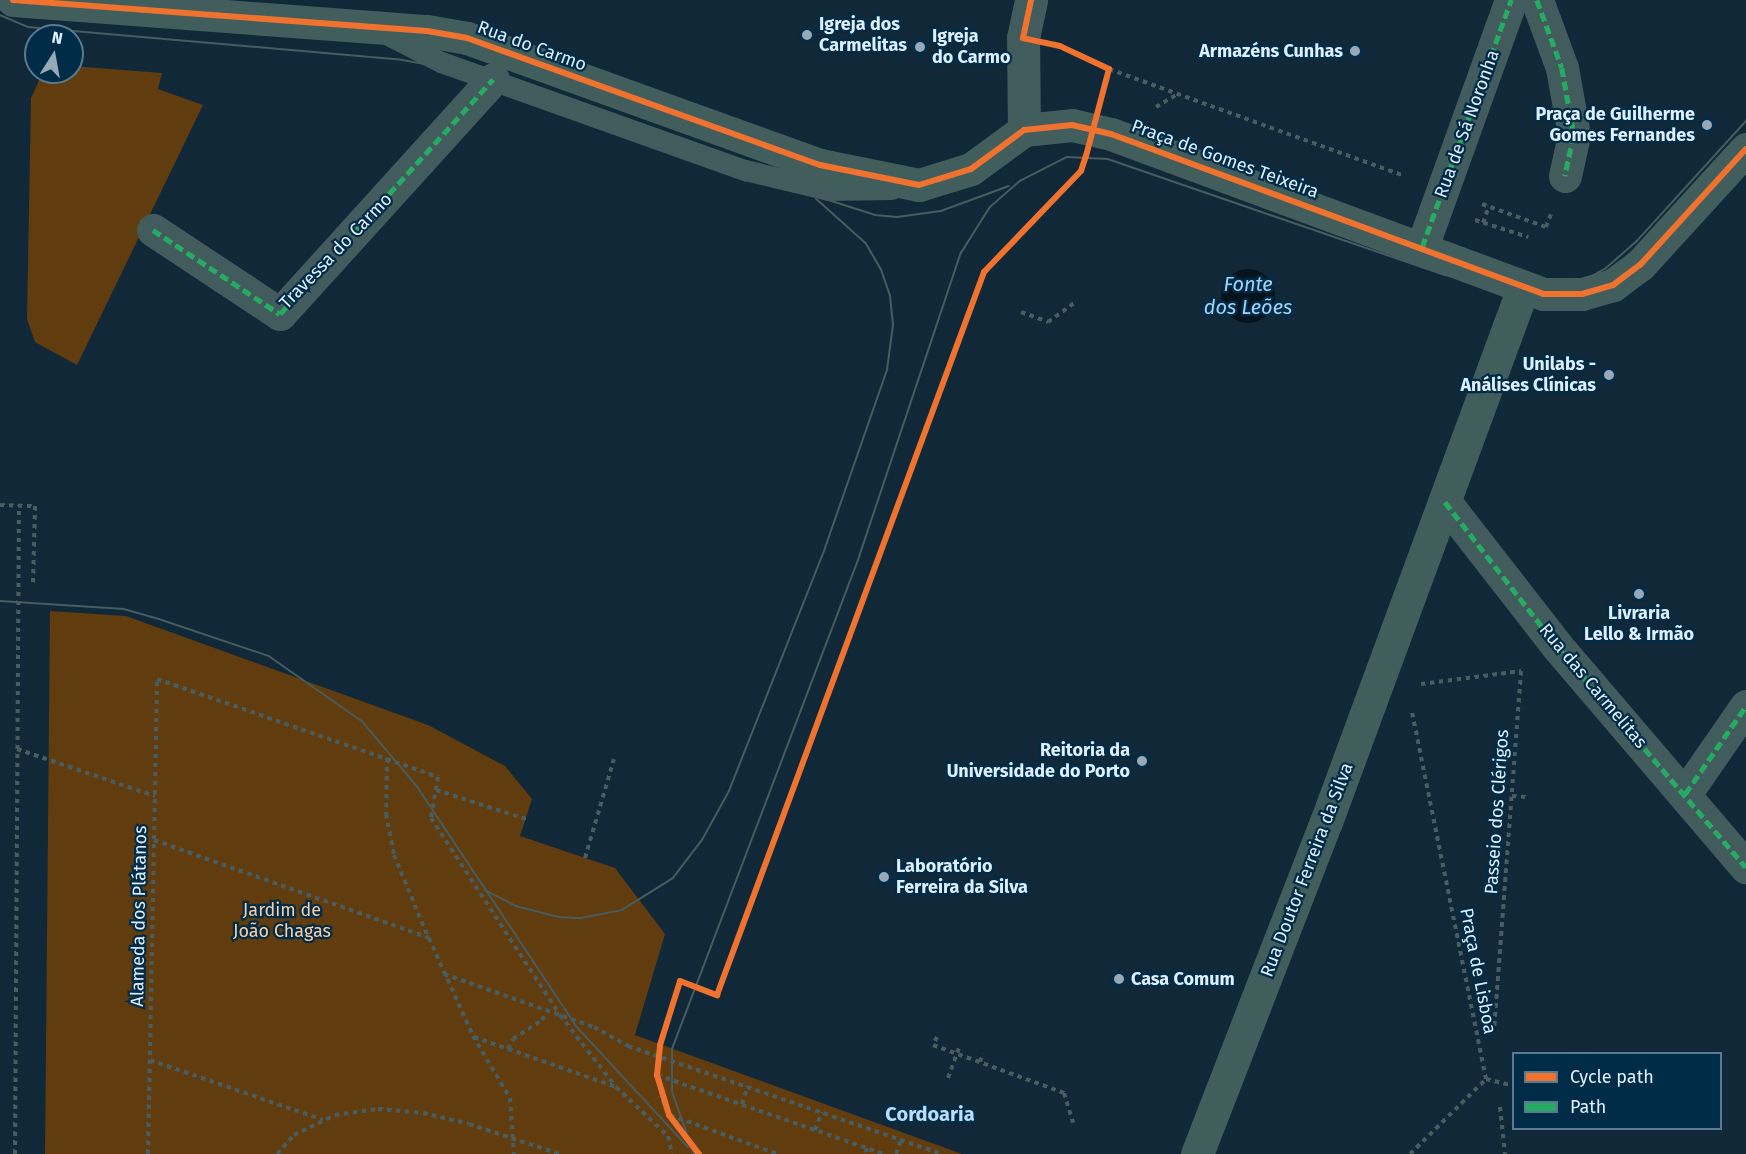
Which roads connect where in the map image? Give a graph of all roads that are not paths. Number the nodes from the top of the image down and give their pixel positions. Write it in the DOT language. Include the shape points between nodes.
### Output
graph roads {
  1 [pos="13,0"];
  2 [pos="1031,0"];
  3 [pos="1511,0"];
  4 [pos="1537,0"];
  5 [pos="374,27"];
  6 [pos="493,80"];
  7 [pos="1024,130"];
  8 [pos="1746,149"];
  9 [pos="1565,176"];
  10 [pos="919,185"];
  11 [pos="153,230"];
  12 [pos="1422,247"];
  13 [pos="1523,288"];
  14 [pos="1445,502"];
  15 [pos="1746,706"];
  16 [pos="1685,794"];
  17 [pos="1746,867"];
  18 [pos="1197,1154"];
  1 -- 5 [label="street, Rua do Carmo"];
  2 -- 7 [label="street" via="1023,39"];
  3 -- 12 [label="street, Rua de Sá Noronha"];
  4 -- 9 [label="street" via="1562,68 1575,135"];
  5 -- 6 [label="lane, Rua do Carmo" via="428,56"];
  5 -- 10 [label="street, Rua do Carmo" via="467,38 820,165"];
  6 -- 10 [label="lane, Rua do Carmo" via="769,177 829,190 872,191"];
  6 -- 11 [label="street, Travessa do Carmo" via="280,314"];
  7 -- 10 [label="street" via="971,169"];
  7 -- 12 [label="street, Praça de Gomes Teixeira" via="1072,125 1111,134"];
  8 -- 13 [label="street, Praça de Gomes Teixeira" via="1640,265 1613,285 1582,294 1543,294"];
  12 -- 13 [label="street, Praça de Gomes Teixeira"];
  13 -- 14 [label="street"];
  14 -- 16 [label="street, Rua das Carmelitas" via="1557,646"];
  14 -- 18 [label="street, Rua Doutor Ferreira da Silva" via="1303,885"];
  15 -- 16 [label="street"];
  16 -- 17 [label="street, Rua das Carmelitas"];
}
